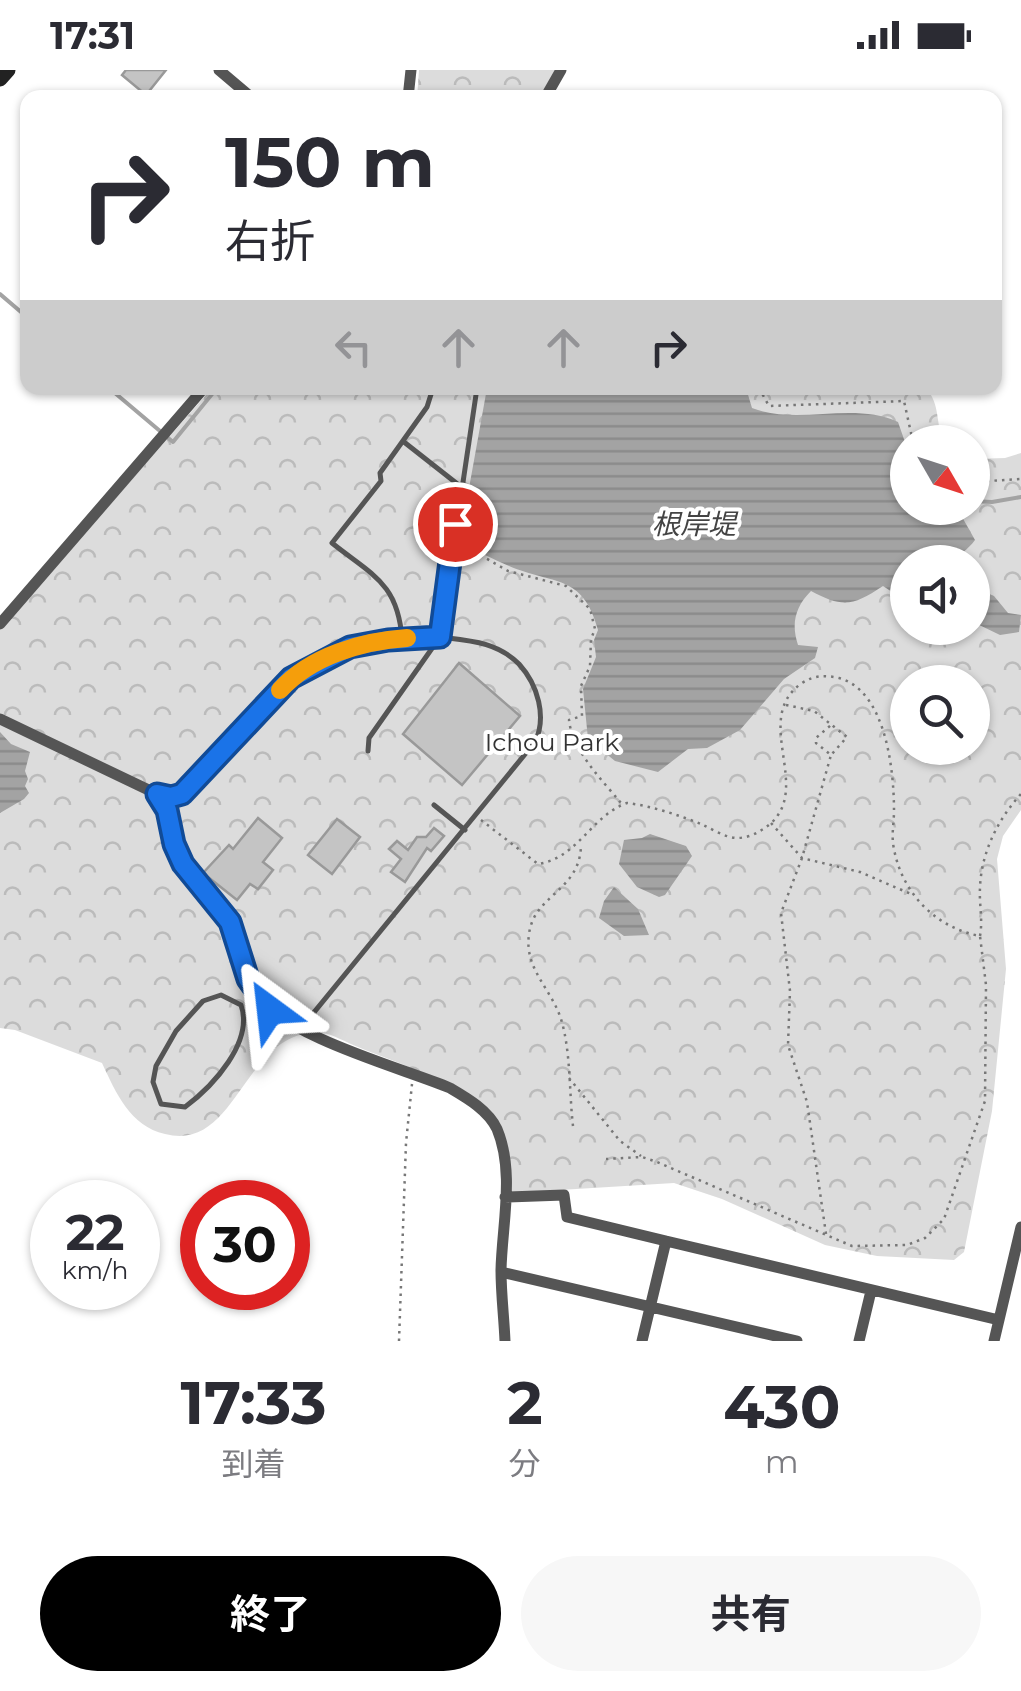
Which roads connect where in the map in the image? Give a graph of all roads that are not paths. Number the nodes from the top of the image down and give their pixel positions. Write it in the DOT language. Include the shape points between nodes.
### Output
graph roads {
  1 [pos="8,70"];
  2 [pos="219,70"];
  3 [pos="0,79"];
  4 [pos="243,90"];
  5 [pos="198,395"];
  6 [pos="430,395"];
  7 [pos="476,395"];
  8 [pos="404,442"];
  9 [pos="460,486"];
  10 [pos="0,624"];
  11 [pos="440,637"];
  12 [pos="402,638"];
  13 [pos="0,719"];
  14 [pos="368,751"];
  15 [pos="157,794"];
  16 [pos="434,805"];
  17 [pos="464,830"];
  18 [pos="220,995"];
  19 [pos="301,1029"];
  20 [pos="505,1197"];
  21 [pos="1020,1232"];
  22 [pos="666,1241"];
  23 [pos="501,1272"];
  24 [pos="871,1291"];
  25 [pos="650,1306"];
  26 [pos="999,1320"];
  27 [pos="505,1341"];
  28 [pos="642,1341"];
  29 [pos="798,1341"];
  30 [pos="859,1341"];
  31 [pos="994,1341"];
  1 -- 3 [label="street"];
  2 -- 4 [label="street"];
  5 -- 10 [label="street"];
  6 -- 8 [label="lane"];
  7 -- 9 [label="lane"];
  8 -- 9 [label="lane"];
  8 -- 12 [label="lane" via="332,543 394,596"];
  9 -- 11 [label="lane"];
  11 -- 12 [label="lane"];
  11 -- 14 [label="lane" via="369,738"];
  11 -- 17 [label="lane" via="491,645 512,658 542,711 536,742"];
  12 -- 15 [label="lane" via="350,647 291,678 182,794"];
  13 -- 15 [label="street"];
  15 -- 19 [label="street" via="183,864 230,922 248,979 281,1019"];
  16 -- 17 [label="lane"];
  17 -- 19 [label="lane"];
  18 -- 18 [label="lane" via="241,1005 245,1018 229,1060 185,1107 160,1104 156,1066 176,1031 204,1001"];
  19 -- 20 [label="street" via="467,1098 496,1128"];
  20 -- 22 [label="street" via="564,1194 568,1218"];
  20 -- 23 [label="street"];
  21 -- 26 [label="street"];
  22 -- 24 [label="street"];
  22 -- 25 [label="street"];
  23 -- 25 [label="street"];
  23 -- 27 [label="street"];
  24 -- 26 [label="street"];
  24 -- 30 [label="street"];
  25 -- 28 [label="street"];
  25 -- 29 [label="street"];
  26 -- 31 [label="street"];
}
